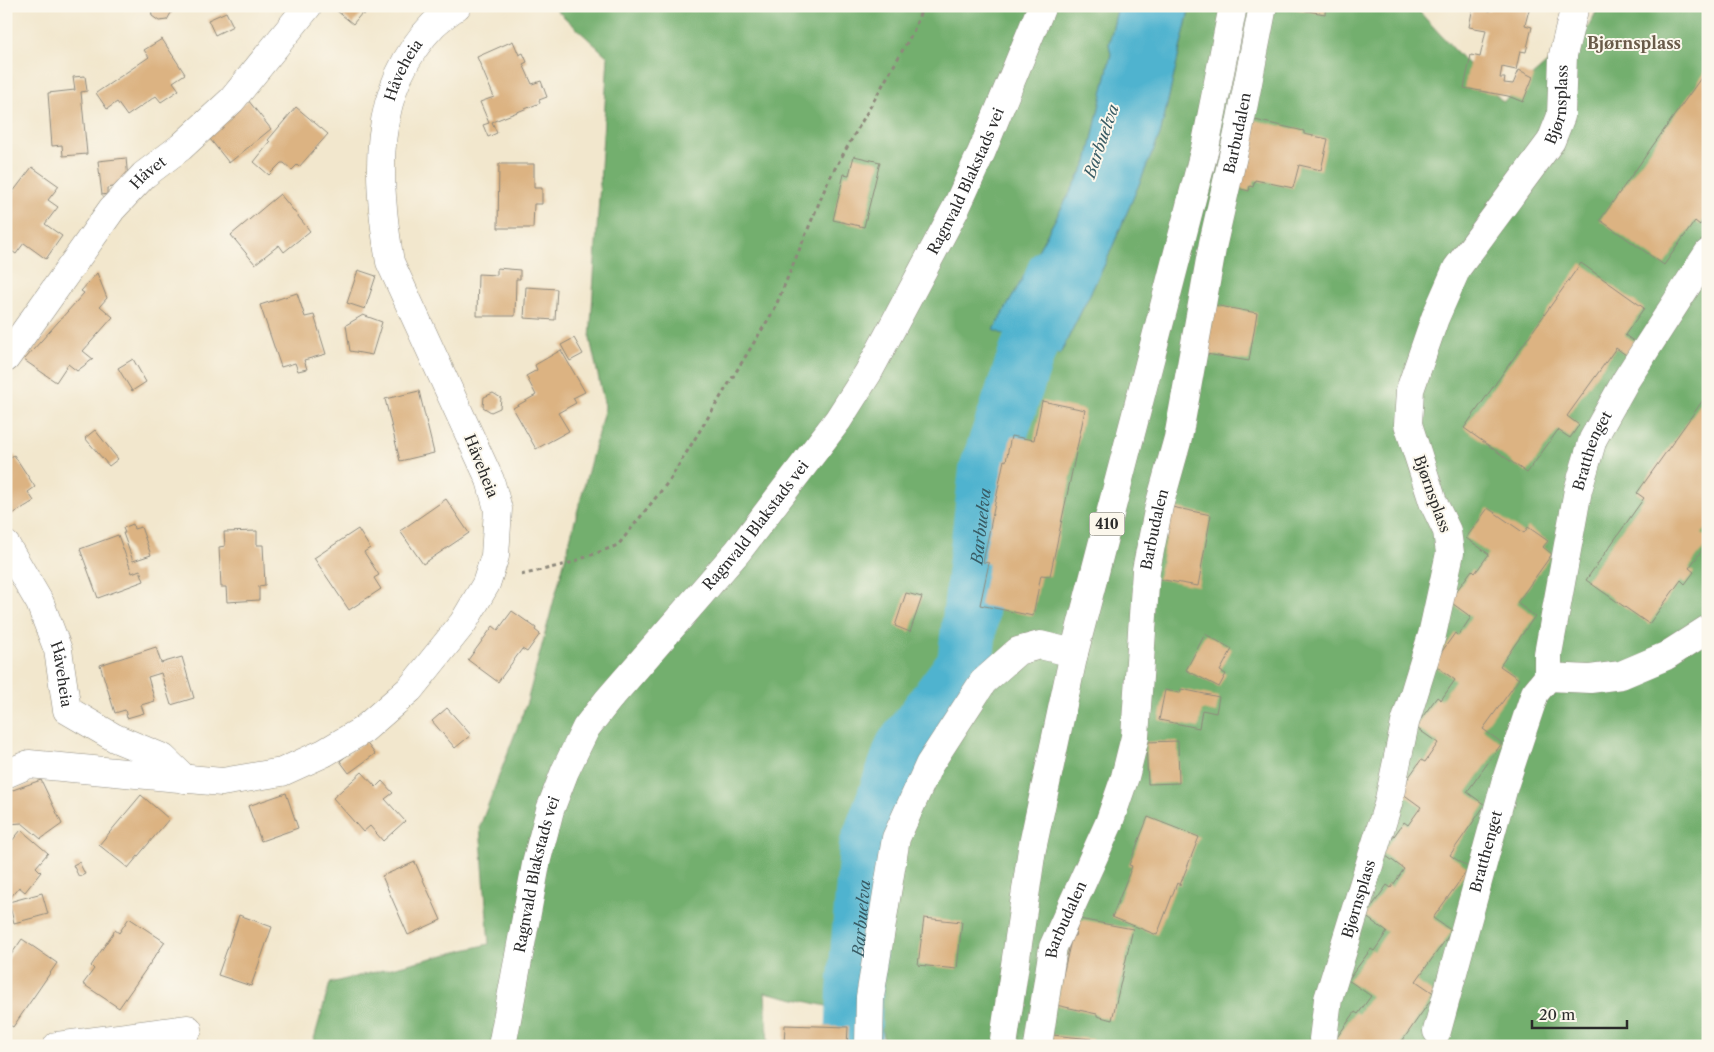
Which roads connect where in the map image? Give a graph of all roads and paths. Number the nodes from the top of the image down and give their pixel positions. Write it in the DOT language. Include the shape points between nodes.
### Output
graph roads {
  1 [pos="308,6"];
  2 [pos="457,6"];
  3 [pos="924,6"];
  4 [pos="1042,6"];
  5 [pos="1233,6"];
  6 [pos="1263,6"];
  7 [pos="1576,6"];
  8 [pos="1708,253"];
  9 [pos="6,358"];
  10 [pos="6,545"];
  11 [pos="486,584"];
  12 [pos="1708,629"];
  13 [pos="1074,653"];
  14 [pos="1548,677"];
  15 [pos="6,774"];
  16 [pos="184,778"];
  17 [pos="188,1030"];
  18 [pos="1437,1031"];
  19 [pos="1323,1039"];
  20 [pos="57,1046"];
  21 [pos="502,1046"];
  22 [pos="869,1046"];
  23 [pos="1002,1046"];
  24 [pos="1038,1046"];
  1 -- 9 [label="street, Håvet" via="232,100 181,147 144,175 112,209"];
  2 -- 11 [label="street, Håveheia" via="434,23 399,72 386,112 382,142 384,226 390,262 490,480 498,509 495,556"];
  3 -- 11 [label="path" via="913,32 829,179 774,310 669,481 618,546 568,564"];
  4 -- 21 [label="street, Ragnvald Blakstads vei" via="960,200 868,373 838,420 738,552 586,728 550,810 537,859"];
  5 -- 13 [label="street, Barbudalen / 410" via="1205,148"];
  6 -- 24 [label="street, Barbudalen" via="1238,134 1212,242 1178,438 1146,570 1135,736 1109,823 1053,947"];
  7 -- 19 [label="street, Bjørnsplass" via="1563,55 1561,116 1551,141 1457,268 1435,318 1410,390 1408,424 1433,502 1447,531 1450,553 1432,635 1405,723 1388,804 1328,999"];
  8 -- 14 [label="street, Bratthenget" via="1626,380 1593,439 1578,490 1548,654"];
  10 -- 16 [label="street, Håveheia" via="40,603 58,650 67,710 115,738 163,758"];
  11 -- 16 [label="street, Håveheia" via="462,623 410,689 363,730 282,772 222,782"];
  12 -- 14 [label="street" via="1666,656 1621,675 1590,679"];
  13 -- 22 [label="street" via="1040,645 1018,651 983,682 929,765 896,838 870,997"];
  13 -- 23 [label="street, Barbudalen / 410" via="1032,848"];
  14 -- 18 [label="street, Bratthenget" via="1535,693 1505,783"];
  15 -- 16 [label="street, Håveheia" via="29,764"];
  17 -- 20 [label="street"];
}
